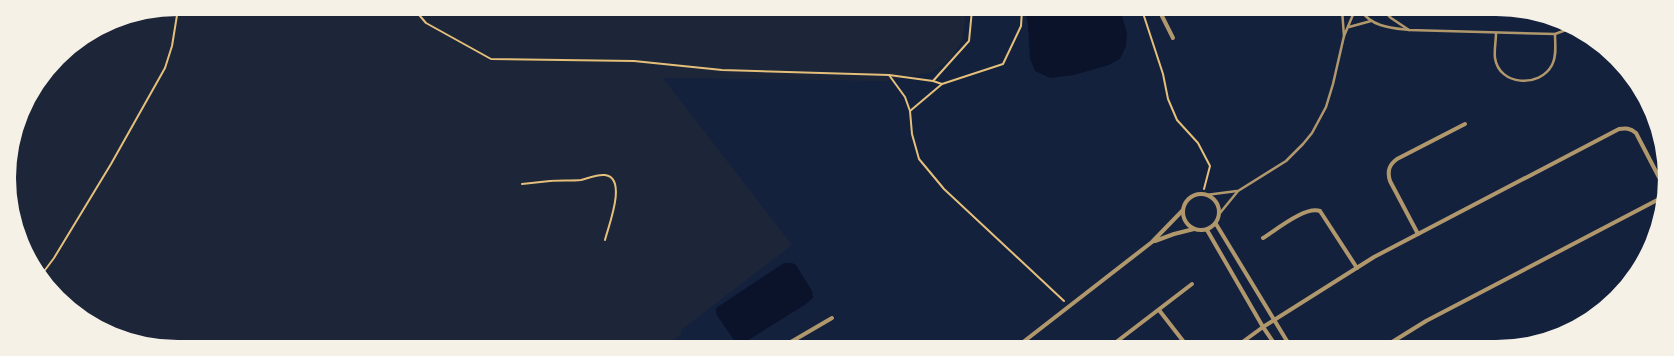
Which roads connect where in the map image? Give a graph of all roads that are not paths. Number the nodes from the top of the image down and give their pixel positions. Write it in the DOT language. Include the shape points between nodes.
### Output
graph roads {
  1 [pos="1161,16"];
  2 [pos="1342,16"];
  3 [pos="1353,16"];
  4 [pos="1367,16"];
  5 [pos="1389,16"];
  6 [pos="1371,21"];
  7 [pos="1349,27"];
  8 [pos="1409,30"];
  9 [pos="1564,31"];
  10 [pos="1496,33"];
  11 [pos="1555,34"];
  12 [pos="1344,36"];
  13 [pos="1173,38"];
  14 [pos="1465,124"];
  15 [pos="1658,175"];
  16 [pos="1238,191"];
  17 [pos="1204,194"];
  18 [pos="1657,200"];
  19 [pos="1183,210"];
  20 [pos="1220,213"];
  21 [pos="1216,224"];
  22 [pos="1194,229"];
  23 [pos="1207,230"];
  24 [pos="1418,234"];
  25 [pos="1263,238"];
  26 [pos="1152,242"];
  27 [pos="1357,268"];
  28 [pos="1192,284"];
  29 [pos="1158,310"];
  30 [pos="832,318"];
  31 [pos="1274,320"];
  32 [pos="1263,327"];
  33 [pos="794,340"];
  34 [pos="1026,340"];
  35 [pos="1119,340"];
  36 [pos="1182,340"];
  37 [pos="1245,340"];
  38 [pos="1272,340"];
  39 [pos="1286,340"];
  40 [pos="1394,340"];
  1 -- 13 [label="street"];
  2 -- 12 [label="lane"];
  3 -- 7 [label="lane"];
  4 -- 6 [label="lane"];
  5 -- 8 [label="lane"];
  6 -- 7 [label="lane"];
  6 -- 8 [label="lane" via="1386,28"];
  7 -- 12 [label="lane"];
  8 -- 10 [label="lane"];
  9 -- 11 [label="lane"];
  10 -- 11 [label="lane"];
  10 -- 11 [label="lane" via="1497,64 1506,74 1524,81 1543,76 1552,66"];
  12 -- 16 [label="lane" via="1330,94 1320,120 1312,132 1286,161"];
  14 -- 24 [label="street" via="1397,159 1390,166 1390,181"];
  15 -- 24 [label="street" via="1636,133 1632,129 1619,129"];
  16 -- 17 [label="lane"];
  16 -- 20 [label="lane"];
  17 -- 19 [label="street" via="1189,198"];
  17 -- 20 [label="street" via="1215,200"];
  18 -- 40 [label="street"];
  19 -- 22 [label="street" via="1186,224"];
  19 -- 26 [label="street"];
  20 -- 21 [label="street"];
  21 -- 23 [label="street"];
  21 -- 31 [label="street"];
  22 -- 23 [label="street"];
  22 -- 26 [label="street"];
  23 -- 32 [label="street"];
  24 -- 27 [label="street"];
  25 -- 27 [label="street" via="1315,209 1320,211"];
  26 -- 34 [label="street"];
  27 -- 31 [label="street"];
  28 -- 29 [label="street"];
  29 -- 35 [label="street"];
  29 -- 36 [label="street"];
  30 -- 33 [label="street"];
  31 -- 32 [label="street"];
  31 -- 39 [label="street"];
  32 -- 37 [label="street"];
  32 -- 38 [label="street"];
}
